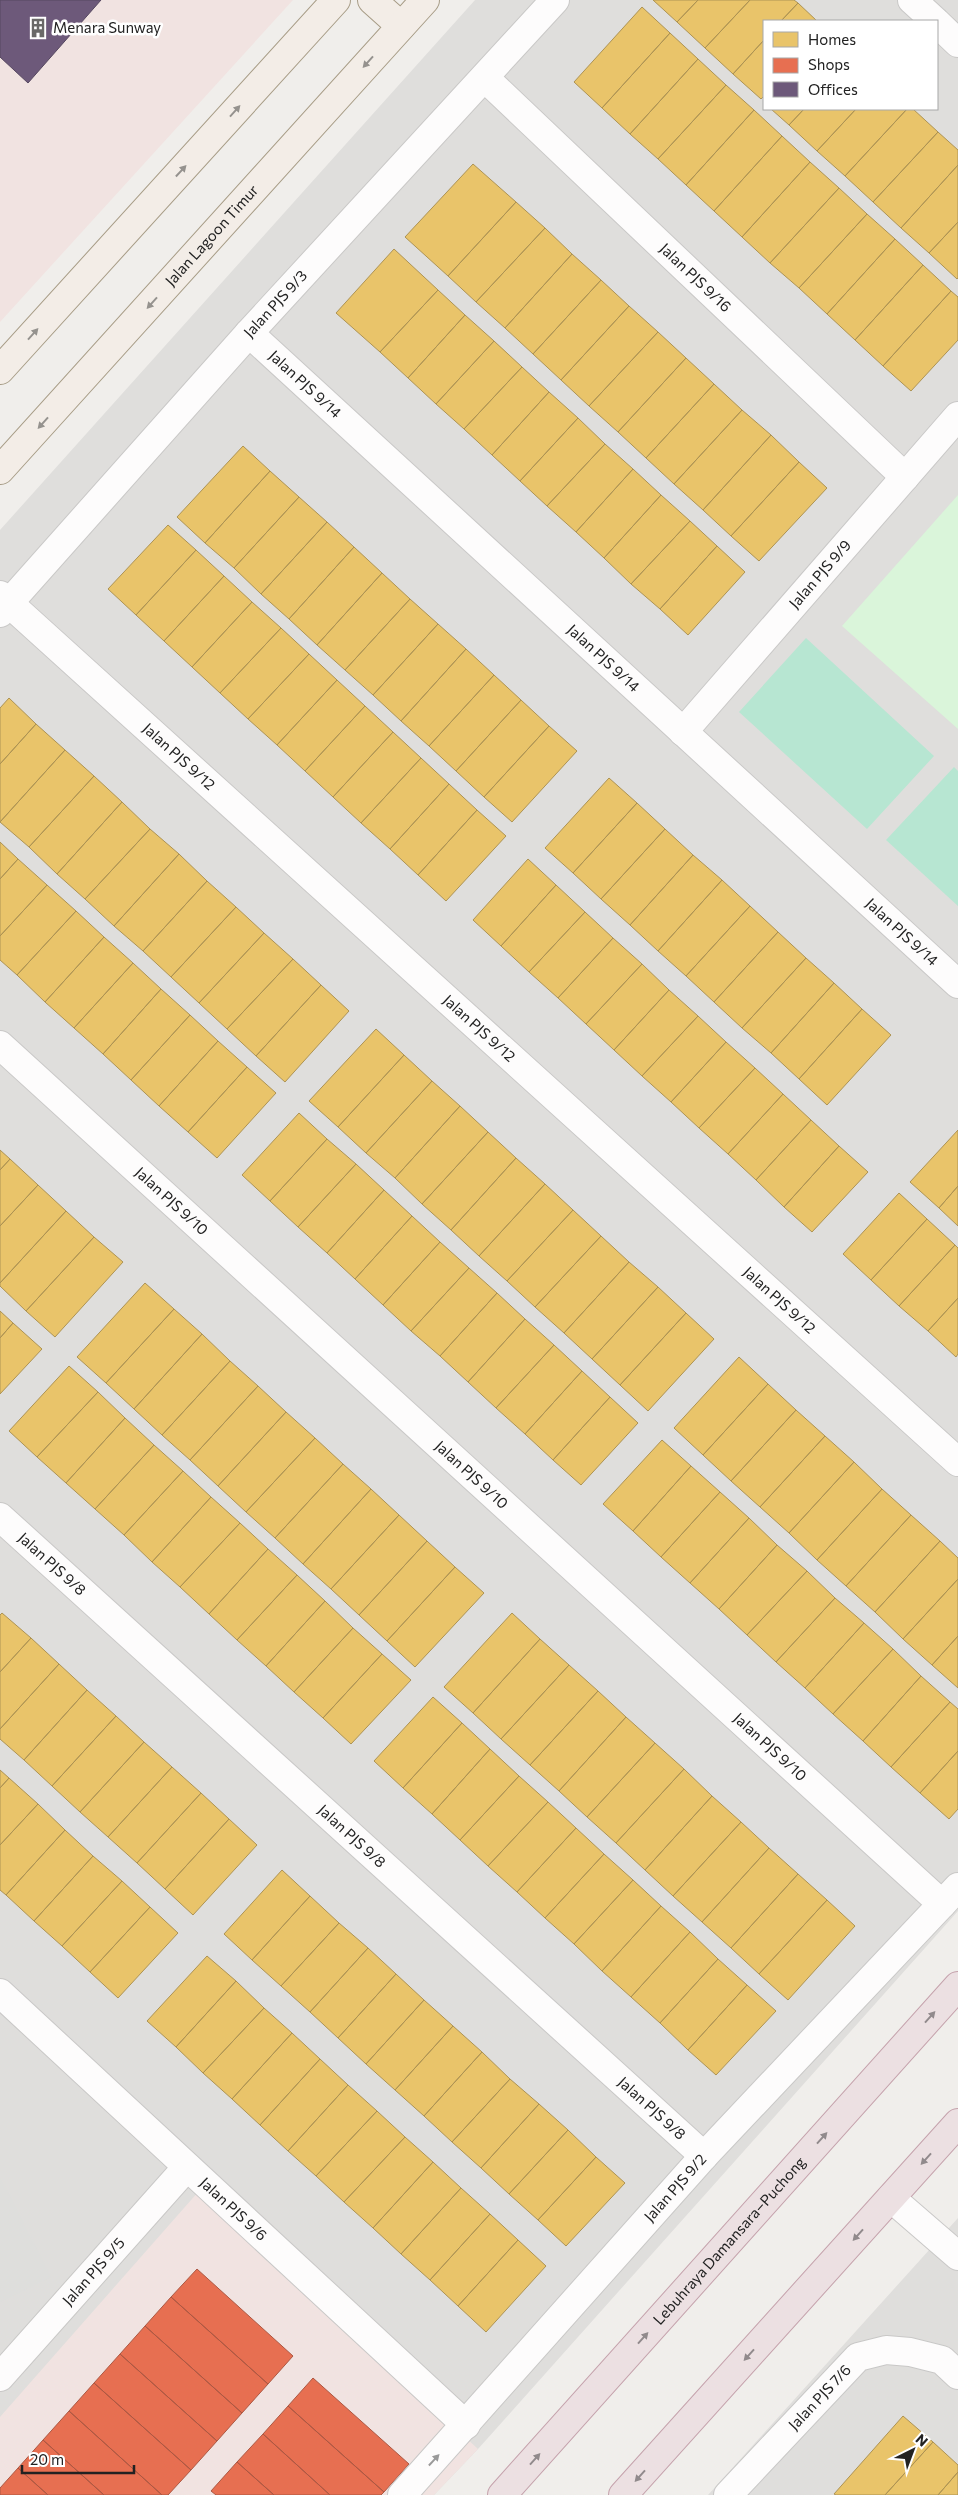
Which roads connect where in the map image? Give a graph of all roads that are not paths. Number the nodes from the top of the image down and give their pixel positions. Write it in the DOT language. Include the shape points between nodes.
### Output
graph roads {
  1 [pos="336,0"];
  2 [pos="372,0"];
  3 [pos="424,0"];
  4 [pos="555,0"];
  5 [pos="912,0"];
  6 [pos="934,20"];
  7 [pos="938,24"];
  8 [pos="401,26"];
  9 [pos="958,43"];
  10 [pos="486,78"];
  11 [pos="249,333"];
  12 [pos="0,370"];
  13 [pos="958,416"];
  14 [pos="0,470"];
  15 [pos="905,477"];
  16 [pos="3,604"];
  17 [pos="683,732"];
  18 [pos="958,984"];
  19 [pos="0,1045"];
  20 [pos="958,1462"];
  21 [pos="0,1517"];
  22 [pos="950,1896"];
  23 [pos="958,1986"];
  24 [pos="0,1993"];
  25 [pos="958,2123"];
  26 [pos="704,2156"];
  27 [pos="187,2167"];
  28 [pos="891,2198"];
  29 [pos="958,2256"];
  30 [pos="958,2375"];
  31 [pos="0,2377"];
  32 [pos="466,2425"];
  33 [pos="402,2495"];
  34 [pos="502,2495"];
  35 [pos="623,2495"];
  36 [pos="728,2495"];
  12 -- 1 [label="main road, one-way"];
  2 -- 8 [label="main road"];
  3 -- 8 [label="main road, Jalan Lagoon Timur"];
  4 -- 10 [label="street, Jalan PJS 9/3"];
  5 -- 6 [label="street"];
  7 -- 9 [label="street"];
  8 -- 14 [label="main road, Jalan Lagoon Timur, one-way"];
  10 -- 11 [label="street, Jalan PJS 9/3"];
  10 -- 15 [label="street, Jalan PJS 9/16"];
  11 -- 16 [label="street, Jalan PJS 9/3"];
  11 -- 17 [label="street, Jalan PJS 9/14"];
  13 -- 15 [label="street, Jalan PJS 9/9"];
  15 -- 17 [label="street, Jalan PJS 9/9"];
  16 -- 20 [label="street, Jalan PJS 9/12"];
  17 -- 18 [label="street, Jalan PJS 9/14"];
  19 -- 22 [label="street, Jalan PJS 9/10"];
  21 -- 26 [label="street, Jalan PJS 9/8"];
  22 -- 26 [label="street, Jalan PJS 9/2"];
  34 -- 23 [label="highway, Lebuhraya Damansara–Puchong, one-way"];
  24 -- 27 [label="street, Jalan PJS 9/6"];
  25 -- 28 [label="highway, one-way"];
  26 -- 32 [label="street, Jalan PJS 9/2"];
  27 -- 31 [label="street, Jalan PJS 9/5"];
  27 -- 32 [label="street, Jalan PJS 9/6"];
  28 -- 29 [label="street"];
  28 -- 35 [label="highway, one-way"];
  30 -- 36 [label="street, Jalan PJS 7/6" via="942,2360 910,2352 886,2350 858,2357"];
  33 -- 32 [label="street, Jalan PJS 9/2, one-way"];
}
